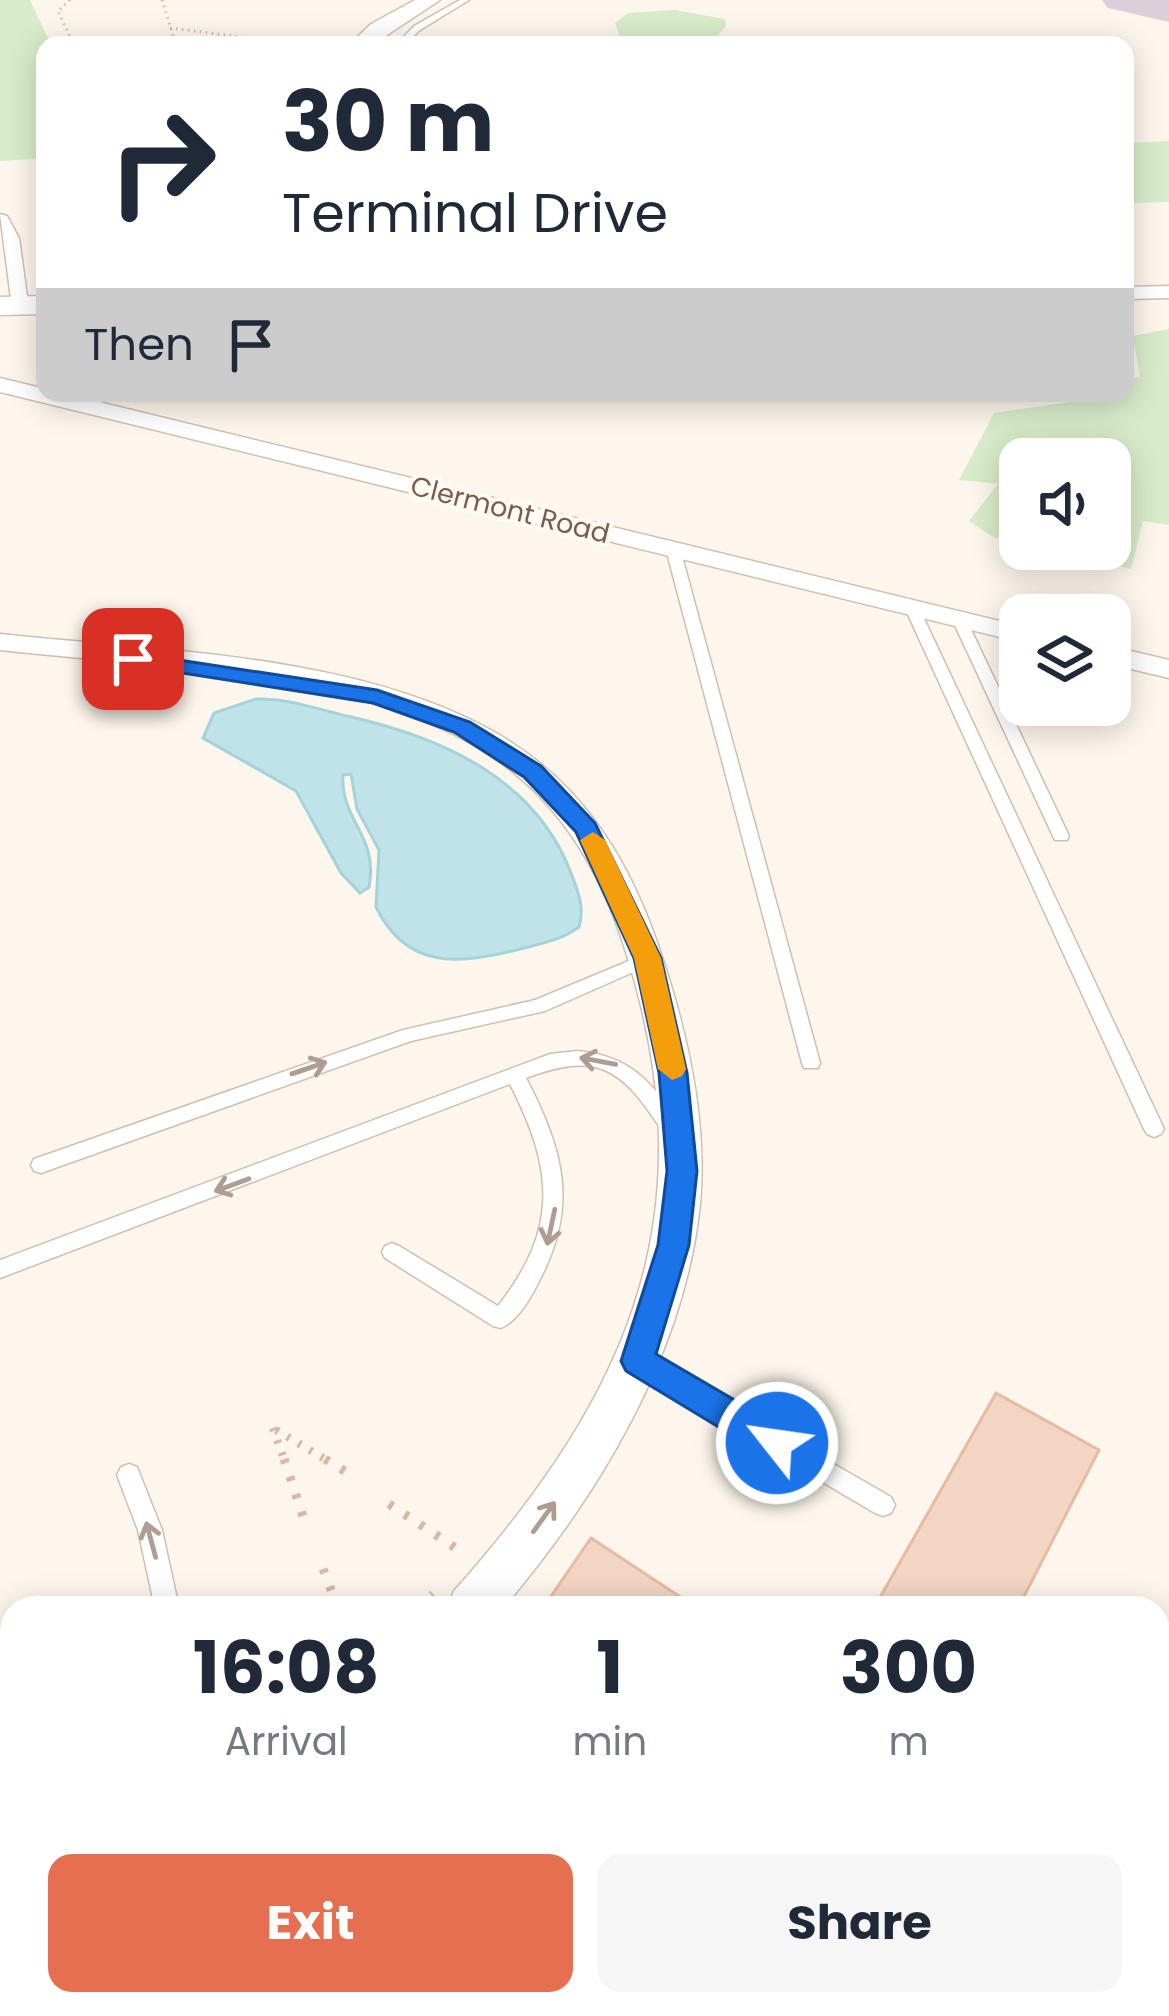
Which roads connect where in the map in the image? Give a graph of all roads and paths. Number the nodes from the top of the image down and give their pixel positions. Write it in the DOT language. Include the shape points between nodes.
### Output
graph roads {
  1 [pos="70,0"];
  2 [pos="162,0"];
  3 [pos="430,0"];
  4 [pos="465,0"];
  5 [pos="170,28"];
  6 [pos="70,36"];
  7 [pos="173,36"];
  8 [pos="234,36"];
  9 [pos="370,36"];
  10 [pos="409,36"];
  11 [pos="0,220"];
  12 [pos="1169,292"];
  13 [pos="1134,293"];
  14 [pos="22,306"];
  15 [pos="0,385"];
  16 [pos="36,394"];
  17 [pos="70,402"];
  18 [pos="673,549"];
  19 [pos="912,608"];
  20 [pos="958,619"];
  21 [pos="999,629"];
  22 [pos="0,642"];
  23 [pos="1131,660"];
  24 [pos="1169,669"];
  25 [pos="1061,836"];
  26 [pos="648,958"];
  27 [pos="811,1063"];
  28 [pos="516,1077"];
  29 [pos="1154,1129"];
  30 [pos="677,1138"];
  31 [pos="41,1165"];
  32 [pos="392,1252"];
  33 [pos="0,1269"];
  34 [pos="637,1361"];
  35 [pos="129,1474"];
  36 [pos="351,1475"];
  37 [pos="883,1505"];
  38 [pos="304,1519"];
  39 [pos="323,1569"];
  40 [pos="164,1596"];
  41 [pos="333,1596"];
  42 [pos="480,1596"];
  1 -- 6 [label="path" via="58,11"];
  2 -- 5 [label="path"];
  3 -- 9 [label="street"];
  4 -- 10 [label="lane"];
  5 -- 7 [label="path"];
  5 -- 8 [label="path"];
  11 -- 14 [label="street"];
  12 -- 13 [label="street"];
  15 -- 16 [label="street, Clermont Road"];
  17 -- 18 [label="street, Clermont Road"];
  18 -- 19 [label="street, Clermont Road"];
  18 -- 27 [label="lane"];
  19 -- 20 [label="street, Clermont Road"];
  19 -- 29 [label="lane"];
  20 -- 21 [label="street, Clermont Road"];
  20 -- 25 [label="lane"];
  22 -- 26 [label="street" via="281,678 377,697 462,727 532,772 587,828"];
  23 -- 24 [label="street"];
  26 -- 30 [label="street" via="673,1073"];
  31 -- 26 [label="lane, one-way" via="409,1035 539,1006"];
  30 -- 28 [label="lane, one-way" via="641,1083 610,1061 557,1059"];
  28 -- 32 [label="lane, one-way" via="545,1135 556,1203 546,1251 513,1306 501,1319"];
  28 -- 33 [label="lane, one-way"];
  30 -- 34 [label="street" via="674,1245"];
  34 -- 37 [label="lane"];
  42 -- 34 [label="street, one-way" via="566,1486"];
  40 -- 35 [label="lane, one-way"];
  36 -- 38 [label="path" via="273,1428"];
  39 -- 41 [label="path"];
}
